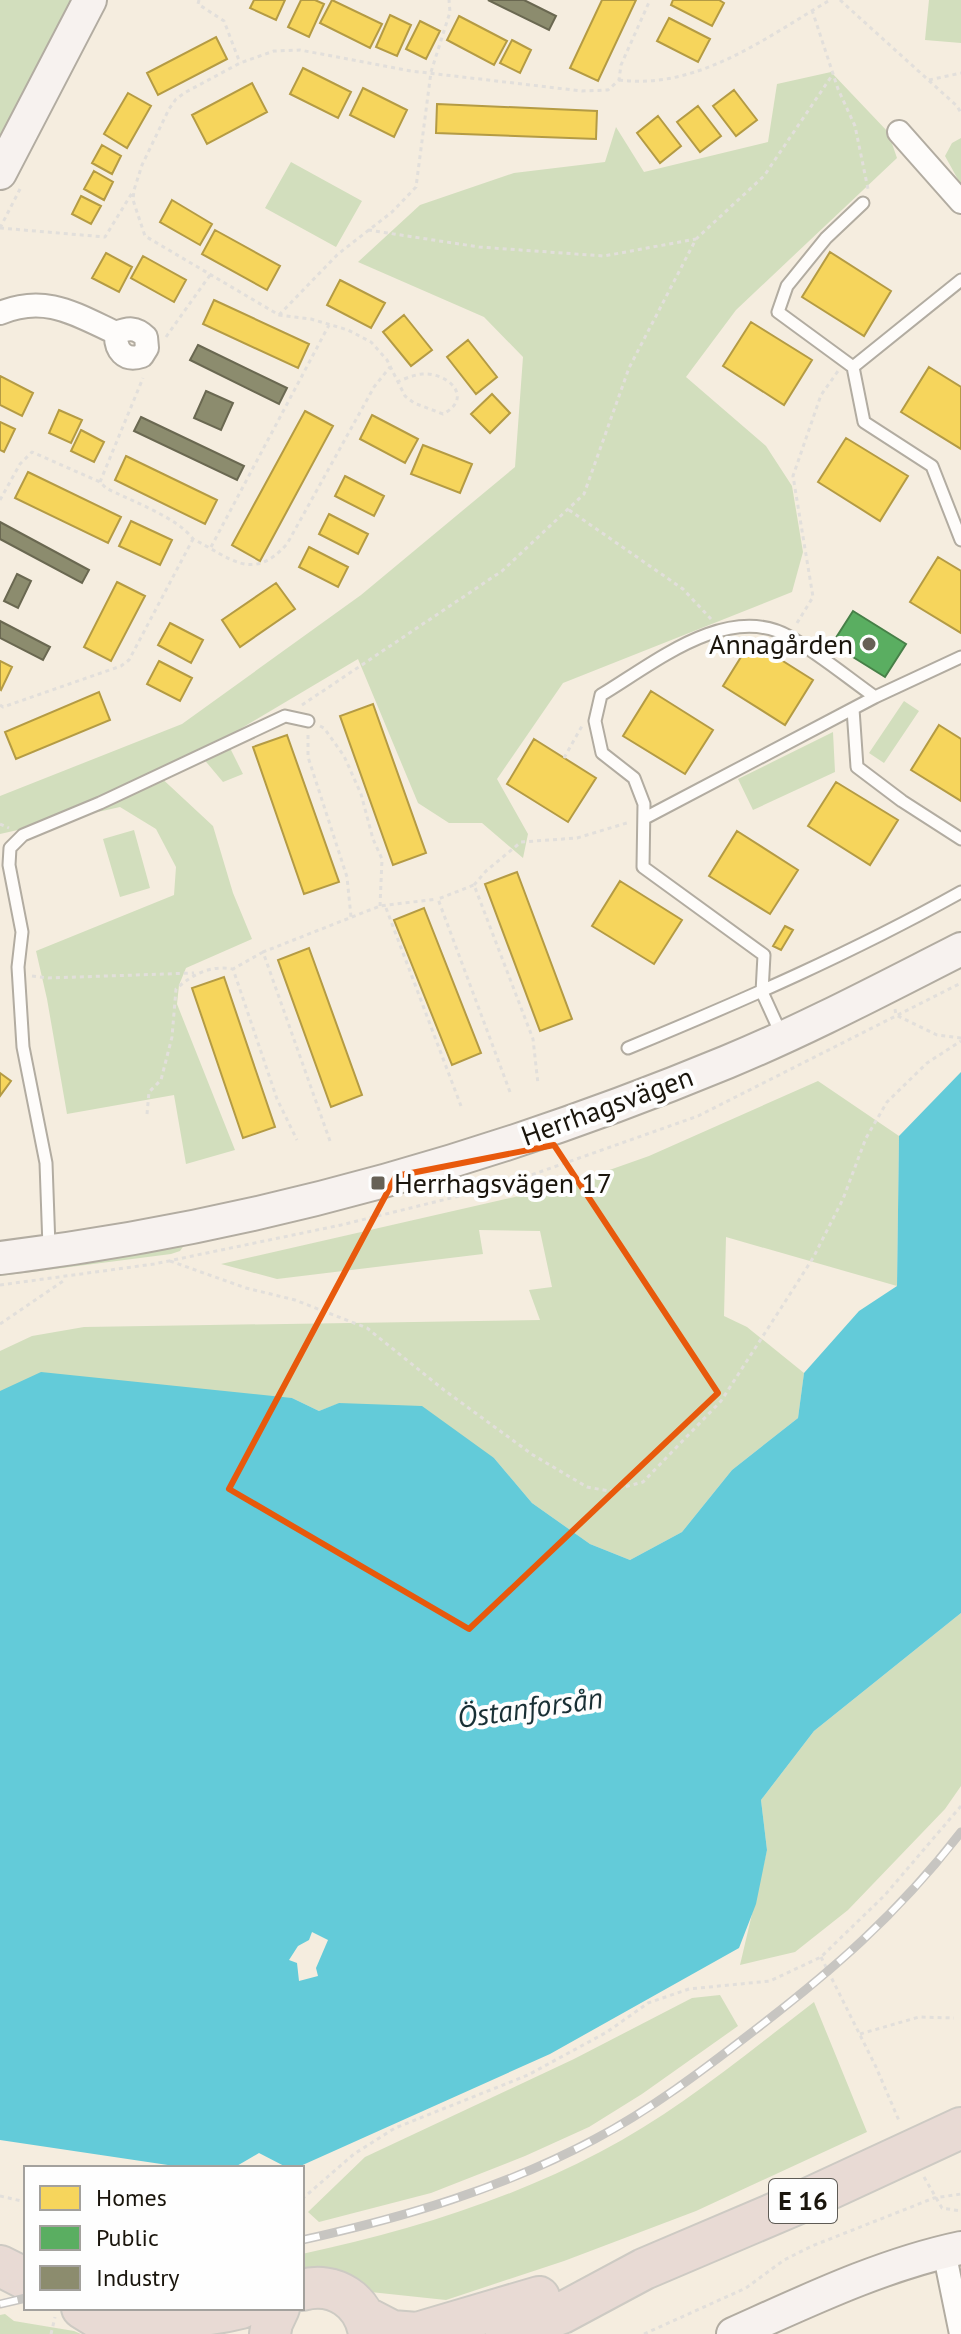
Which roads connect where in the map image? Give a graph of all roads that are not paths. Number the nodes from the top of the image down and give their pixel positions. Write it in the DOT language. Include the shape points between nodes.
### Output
graph roads {
  1 [pos="90,0"];
  2 [pos="899,132"];
  3 [pos="0,173"];
  4 [pos="866,200"];
  5 [pos="961,202"];
  6 [pos="961,280"];
  7 [pos="0,313"];
  8 [pos="142,350"];
  9 [pos="853,367"];
  10 [pos="961,540"];
  11 [pos="961,657"];
  12 [pos="875,697"];
  13 [pos="853,709"];
  14 [pos="308,721"];
  15 [pos="645,818"];
  16 [pos="961,839"];
  17 [pos="961,892"];
  18 [pos="961,949"];
  19 [pos="762,992"];
  20 [pos="783,1037"];
  21 [pos="628,1048"];
  22 [pos="49,1251"];
  23 [pos="0,1258"];
  24 [pos="961,2128"];
  25 [pos="953,2250"];
  26 [pos="0,2266"];
  27 [pos="644,2269"];
  28 [pos="24,2278"];
  29 [pos="304,2290"];
  30 [pos="85,2310"];
  31 [pos="129,2310"];
  32 [pos="229,2310"];
  33 [pos="278,2310"];
  34 [pos="367,2325"];
  35 [pos="144,2334"];
  36 [pos="270,2334"];
  37 [pos="506,2334"];
  38 [pos="733,2334"];
  39 [pos="961,2334"];
  1 -- 3 [label="street"];
  2 -- 5 [label="street"];
  4 -- 9 [label="lane" via="787,286 778,312"];
  6 -- 9 [label="lane"];
  7 -- 8 [label="street" via="18,306 59,307 116,333 126,328 141,331"];
  9 -- 10 [label="lane" via="864,422 932,466"];
  11 -- 12 [label="lane"];
  12 -- 13 [label="lane"];
  12 -- 15 [label="lane" via="787,636 751,625 700,636 601,695 595,721 602,753 634,778"];
  13 -- 15 [label="lane"];
  13 -- 16 [label="lane" via="857,767"];
  14 -- 22 [label="lane" via="285,716 23,835 10,848 22,932 18,967 23,1047 46,1163"];
  15 -- 19 [label="lane" via="643,867 764,955"];
  17 -- 19 [label="lane"];
  18 -- 20 [label="street, Herrhagsvägen"];
  19 -- 20 [label="lane"];
  19 -- 21 [label="lane"];
  20 -- 22 [label="street, Herrhagsvägen" via="631,1099 404,1175 285,1207"];
  22 -- 23 [label="street, Herrhagsvägen"];
  24 -- 27 [label="highway, E 16"];
  25 -- 38 [label="street" via="871,2274"];
  25 -- 39 [label="street"];
  26 -- 28 [label="highway"];
  27 -- 34 [label="highway, E 16" via="417,2333"];
  27 -- 37 [label="highway, E 16" via="562,2313"];
  29 -- 34 [label="highway, E 16" via="318,2287 344,2294"];
  30 -- 35 [label="highway"];
  31 -- 32 [label="highway" via="188,2317"];
  33 -- 36 [label="highway"];
}
